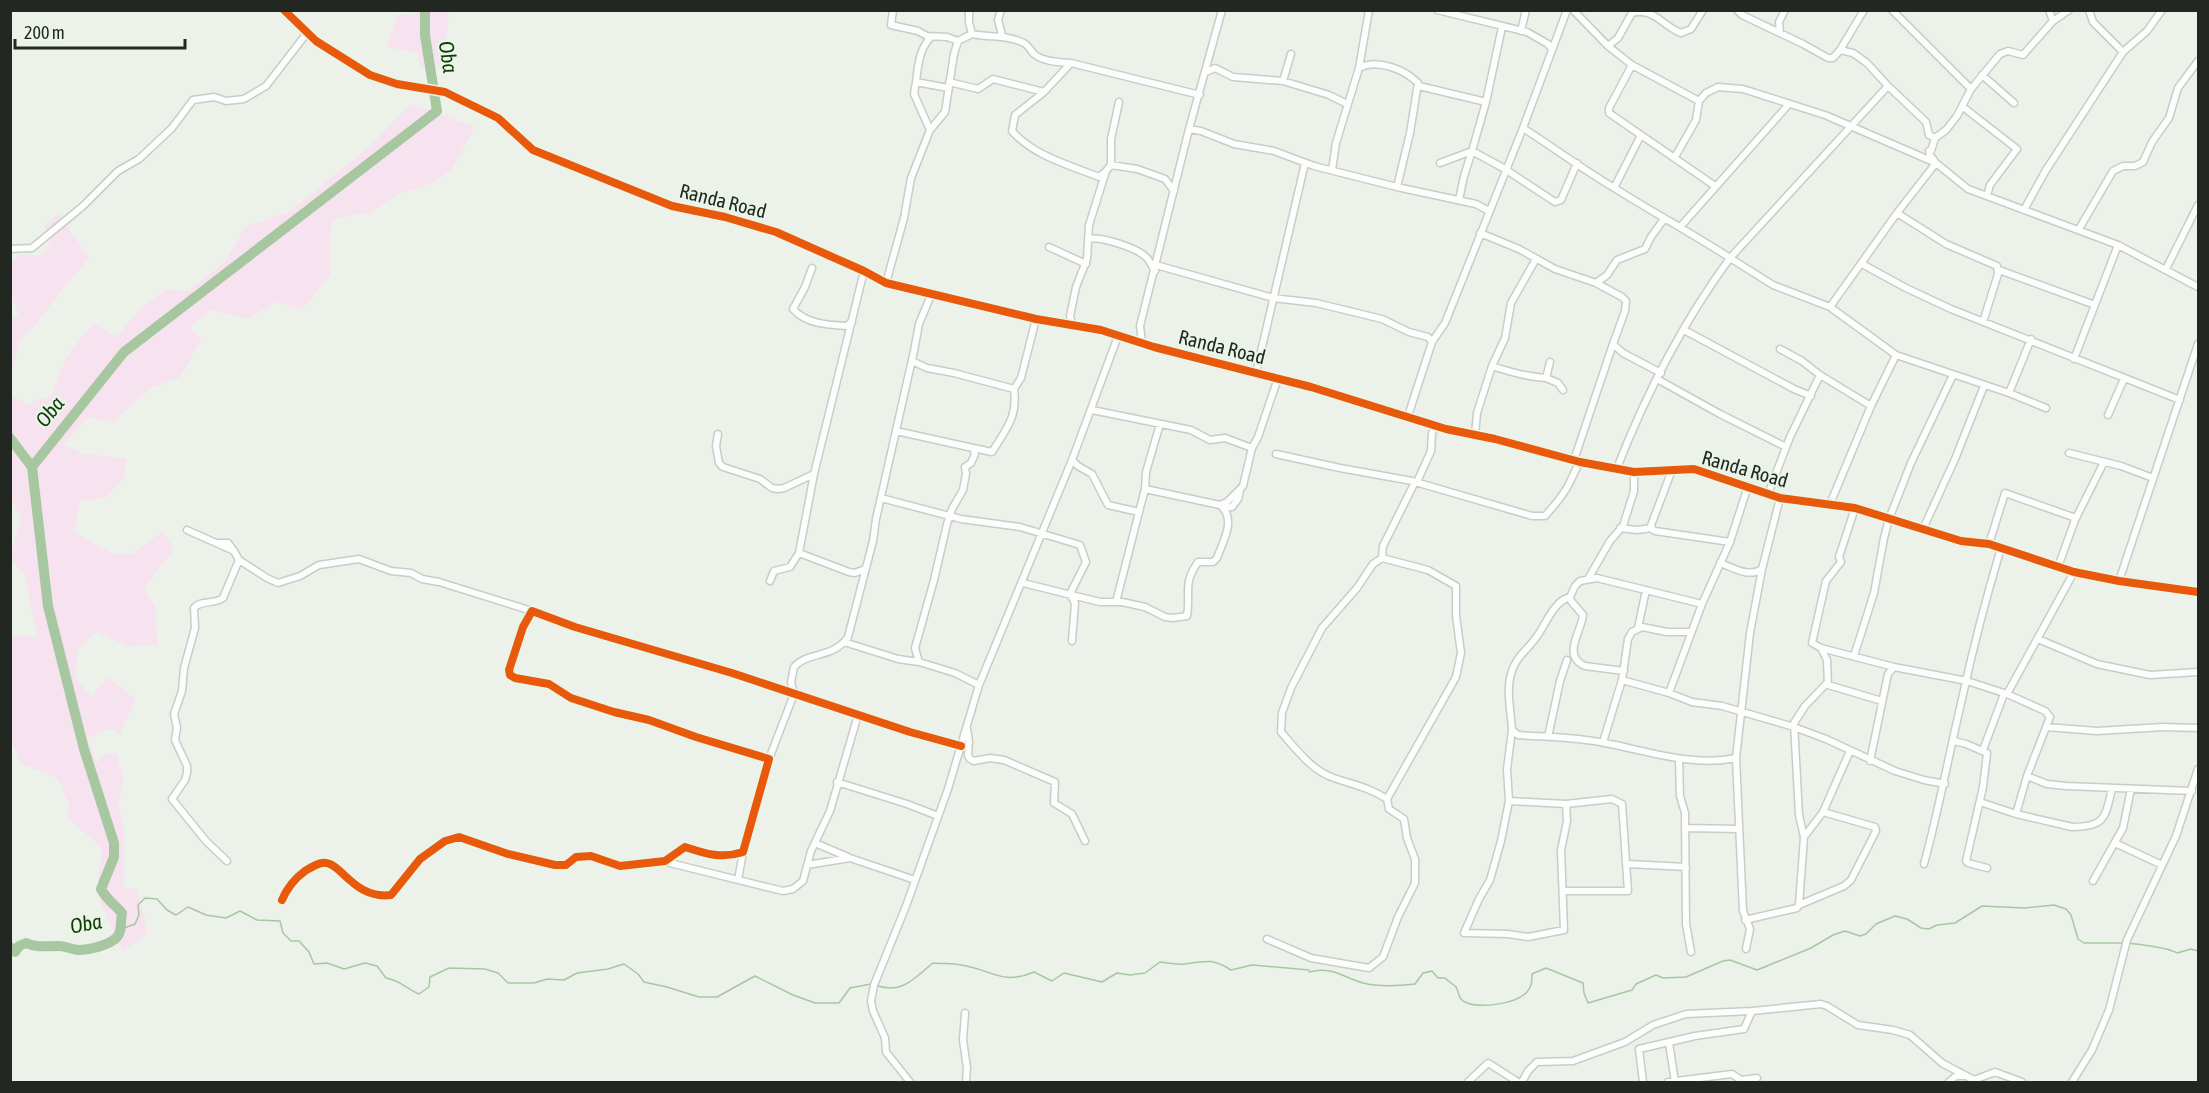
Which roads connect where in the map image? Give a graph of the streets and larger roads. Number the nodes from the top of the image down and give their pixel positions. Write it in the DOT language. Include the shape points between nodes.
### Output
graph roads {
  1 [pos="284,10"];
  2 [pos="893,10"];
  3 [pos="969,10"];
  4 [pos="1001,10"];
  5 [pos="1222,10"];
  6 [pos="1369,10"];
  7 [pos="1437,10"];
  8 [pos="1526,10"];
  9 [pos="1567,10"];
  10 [pos="1573,10"];
  11 [pos="1703,10"];
  12 [pos="1737,10"];
  13 [pos="1785,10"];
  14 [pos="1864,10"];
  15 [pos="1892,10"];
  16 [pos="2049,10"];
  17 [pos="2069,10"];
  18 [pos="2089,10"];
  19 [pos="2162,10"];
  20 [pos="1451,12"];
  21 [pos="2053,21"];
  22 [pos="1502,27"];
  23 [pos="1521,31"];
  24 [pos="307,33"];
  25 [pos="1780,33"];
  26 [pos="972,34"];
  27 [pos="1002,35"];
  28 [pos="931,37"];
  29 [pos="958,41"];
  30 [pos="1608,46"];
  31 [pos="1551,48"];
  32 [pos="1840,50"];
  33 [pos="2123,52"];
  34 [pos="1291,54"];
  35 [pos="2199,61"];
  36 [pos="1071,63"];
  37 [pos="1632,64"];
  38 [pos="1359,68"];
  39 [pos="1206,72"];
  40 [pos="1982,75"];
  41 [pos="1283,81"];
  42 [pos="916,82"];
  43 [pos="948,85"];
  44 [pos="1419,86"];
  45 [pos="1888,86"];
  46 [pos="1971,89"];
  47 [pos="1044,92"];
  48 [pos="1200,94"];
  49 [pos="1699,101"];
  50 [pos="1119,102"];
  51 [pos="1486,102"];
  52 [pos="2014,103"];
  53 [pos="1347,104"];
  54 [pos="1789,104"];
  55 [pos="1963,107"];
  56 [pos="1852,126"];
  57 [pos="1523,128"];
  58 [pos="1190,129"];
  59 [pos="930,130"];
  60 [pos="1641,135"];
  61 [pos="1935,138"];
  62 [pos="1472,151"];
  63 [pos="1675,157"];
  64 [pos="1305,163"];
  65 [pos="1440,163"];
  66 [pos="1577,163"];
  67 [pos="1936,163"];
  68 [pos="1111,165"];
  69 [pos="1332,170"];
  70 [pos="1505,170"];
  71 [pos="1106,171"];
  72 [pos="1715,186"];
  73 [pos="1397,187"];
  74 [pos="1614,188"];
  75 [pos="1174,191"];
  76 [pos="1987,196"];
  77 [pos="1459,200"];
  78 [pos="2199,205"];
  79 [pos="2024,210"];
  80 [pos="1489,211"];
  81 [pos="1897,213"];
  82 [pos="1664,219"];
  83 [pos="1681,226"];
  84 [pos="2079,229"];
  85 [pos="1480,233"];
  86 [pos="1088,239"];
  87 [pos="2118,245"];
  88 [pos="1049,247"];
  89 [pos="10,249"];
  90 [pos="1730,258"];
  91 [pos="1536,259"];
  92 [pos="1086,264"];
  93 [pos="1862,264"];
  94 [pos="812,268"];
  95 [pos="1155,268"];
  96 [pos="2166,269"];
  97 [pos="864,270"];
  98 [pos="1999,270"];
  99 [pos="886,283"];
  100 [pos="1596,283"];
  101 [pos="2199,287"];
  102 [pos="931,295"];
  103 [pos="1273,298"];
  104 [pos="2095,305"];
  105 [pos="1830,307"];
  106 [pos="1036,318"];
  107 [pos="853,321"];
  108 [pos="1983,322"];
  109 [pos="1072,324"];
  110 [pos="1684,330"];
  111 [pos="1118,336"];
  112 [pos="2031,339"];
  113 [pos="1432,342"];
  114 [pos="1142,343"];
  115 [pos="1613,344"];
  116 [pos="2199,344"];
  117 [pos="1780,349"];
  118 [pos="1896,355"];
  119 [pos="2074,359"];
  120 [pos="912,361"];
  121 [pos="1550,363"];
  122 [pos="1492,366"];
  123 [pos="1256,373"];
  124 [pos="1820,375"];
  125 [pos="1953,375"];
  126 [pos="1659,376"];
  127 [pos="1278,378"];
  128 [pos="1546,378"];
  129 [pos="2124,379"];
  130 [pos="1984,386"];
  131 [pos="1014,389"];
  132 [pos="1563,390"];
  133 [pos="2009,393"];
  134 [pos="1811,396"];
  135 [pos="2180,400"];
  136 [pos="1872,406"];
  137 [pos="2046,408"];
  138 [pos="1092,410"];
  139 [pos="2108,414"];
  140 [pos="1408,416"];
  141 [pos="1160,424"];
  142 [pos="1436,425"];
  143 [pos="896,431"];
  144 [pos="718,434"];
  145 [pos="1475,435"];
  146 [pos="1786,447"];
  147 [pos="973,448"];
  148 [pos="1252,448"];
  149 [pos="2069,453"];
  150 [pos="1276,454"];
  151 [pos="1072,460"];
  152 [pos="1577,461"];
  153 [pos="2104,462"];
  154 [pos="1617,468"];
  155 [pos="1672,470"];
  156 [pos="1634,472"];
  157 [pos="814,474"];
  158 [pos="2153,478"];
  159 [pos="1416,482"];
  160 [pos="1748,486"];
  161 [pos="1145,489"];
  162 [pos="1768,494"];
  163 [pos="881,498"];
  164 [pos="1780,498"];
  165 [pos="1830,504"];
  166 [pos="1221,507"];
  167 [pos="1855,508"];
  168 [pos="1139,513"];
  169 [pos="950,515"];
  170 [pos="1889,519"];
  171 [pos="2075,520"];
  172 [pos="1620,528"];
  173 [pos="1652,528"];
  174 [pos="1923,529"];
  175 [pos="187,530"];
  176 [pos="1042,534"];
  177 [pos="1730,542"];
  178 [pos="1989,544"];
  179 [pos="2001,548"];
  180 [pos="799,553"];
  181 [pos="1382,558"];
  182 [pos="239,560"];
  183 [pos="1720,563"];
  184 [pos="2058,567"];
  185 [pos="1762,568"];
  186 [pos="865,569"];
  187 [pos="2074,572"];
  188 [pos="1588,579"];
  189 [pos="770,581"];
  190 [pos="2119,581"];
  191 [pos="1023,583"];
  192 [pos="1646,590"];
  193 [pos="2199,592"];
  194 [pos="1070,594"];
  195 [pos="1570,597"];
  196 [pos="1116,602"];
  197 [pos="1702,604"];
  198 [pos="532,611"];
  199 [pos="1638,628"];
  200 [pos="1690,632"];
  201 [pos="2038,639"];
  202 [pos="1072,641"];
  203 [pos="844,642"];
  204 [pos="1821,648"];
  205 [pos="1854,656"];
  206 [pos="1567,660"];
  207 [pos="919,662"];
  208 [pos="1894,667"];
  209 [pos="1624,671"];
  210 [pos="2199,672"];
  211 [pos="1622,680"];
  212 [pos="1967,681"];
  213 [pos="1827,683"];
  214 [pos="979,685"];
  215 [pos="1669,693"];
  216 [pos="795,694"];
  217 [pos="2006,694"];
  218 [pos="1882,701"];
  219 [pos="1741,713"];
  220 [pos="858,715"];
  221 [pos="1794,727"];
  222 [pos="2046,727"];
  223 [pos="2199,728"];
  224 [pos="966,729"];
  225 [pos="1512,730"];
  226 [pos="1548,737"];
  227 [pos="1954,741"];
  228 [pos="1603,742"];
  229 [pos="961,747"];
  230 [pos="1983,750"];
  231 [pos="1850,751"];
  232 [pos="1736,758"];
  233 [pos="769,759"];
  234 [pos="1679,759"];
  235 [pos="1870,761"];
  236 [pos="2199,769"];
  237 [pos="2027,776"];
  238 [pos="837,782"];
  239 [pos="1944,784"];
  240 [pos="2112,789"];
  241 [pos="2131,789"];
  242 [pos="2192,791"];
  243 [pos="1387,799"];
  244 [pos="1509,801"];
  245 [pos="1980,801"];
  246 [pos="1566,804"];
  247 [pos="1822,812"];
  248 [pos="2016,814"];
  249 [pos="938,816"];
  250 [pos="1685,828"];
  251 [pos="1739,829"];
  252 [pos="1804,837"];
  253 [pos="1085,841"];
  254 [pos="815,843"];
  255 [pos="2115,843"];
  256 [pos="743,852"];
  257 [pos="850,858"];
  258 [pos="227,861"];
  259 [pos="665,861"];
  260 [pos="1628,864"];
  261 [pos="1924,864"];
  262 [pos="807,865"];
  263 [pos="2162,866"];
  264 [pos="1686,867"];
  265 [pos="1987,868"];
  266 [pos="738,880"];
  267 [pos="915,880"];
  268 [pos="2093,881"];
  269 [pos="1564,891"];
  270 [pos="282,900"];
  271 [pos="1799,905"];
  272 [pos="1745,920"];
  273 [pos="1267,939"];
  274 [pos="1746,949"];
  275 [pos="1691,952"];
  276 [pos="1752,1011"];
  277 [pos="965,1013"];
  278 [pos="1669,1043"];
  279 [pos="1968,1076"];
  280 [pos="1757,1078"];
  281 [pos="1673,1082"];
  282 [pos="910,1083"];
  283 [pos="966,1083"];
  284 [pos="1468,1083"];
  285 [pos="1518,1083"];
  286 [pos="1522,1083"];
  287 [pos="1643,1083"];
  288 [pos="1949,1083"];
  289 [pos="2022,1083"];
  290 [pos="2072,1083"];
  1 -- 24 [label="street, Randa Road"];
  2 -- 28 [label="street" via="891,25"];
  3 -- 26 [label="street"];
  4 -- 27 [label="street" via="998,20"];
  5 -- 39 [label="street"];
  6 -- 38 [label="street"];
  7 -- 20 [label="street"];
  8 -- 23 [label="street"];
  9 -- 31 [label="street"];
  10 -- 30 [label="street"];
  11 -- 30 [label="street" via="1691,28 1682,33 1652,13 1632,13 1618,38"];
  12 -- 25 [label="street"];
  13 -- 25 [label="street" via="1779,22"];
  14 -- 32 [label="street"];
  15 -- 46 [label="street"];
  16 -- 21 [label="street"];
  17 -- 21 [label="street"];
  18 -- 33 [label="street" via="2093,22"];
  19 -- 33 [label="street" via="2147,31"];
  20 -- 22 [label="street"];
  21 -- 40 [label="street" via="2023,55 2003,52"];
  22 -- 23 [label="street"];
  22 -- 51 [label="street"];
  23 -- 31 [label="street"];
  24 -- 89 [label="street" via="266,86 244,99 193,100 172,128 139,159 118,171 32,248"];
  24 -- 97 [label="street, Randa Road" via="370,75 445,92 491,114 533,150 672,206 776,232"];
  25 -- 32 [label="street" via="1828,58"];
  26 -- 27 [label="street"];
  26 -- 29 [label="street"];
  27 -- 36 [label="street" via="1027,44 1034,54 1050,62"];
  28 -- 29 [label="street"];
  28 -- 42 [label="street" via="919,59"];
  29 -- 43 [label="street"];
  30 -- 37 [label="street"];
  31 -- 57 [label="street"];
  32 -- 45 [label="street" via="1867,63"];
  33 -- 79 [label="street"];
  34 -- 41 [label="street"];
  35 -- 84 [label="street" via="2178,88 2169,118 2143,162 2113,171"];
  36 -- 47 [label="street"];
  36 -- 48 [label="street"];
  37 -- 49 [label="street"];
  37 -- 60 [label="street" via="1608,111"];
  38 -- 44 [label="street" via="1396,66"];
  38 -- 53 [label="street"];
  39 -- 41 [label="street" via="1215,68 1233,77"];
  39 -- 48 [label="street"];
  40 -- 46 [label="street"];
  40 -- 52 [label="street"];
  41 -- 53 [label="street"];
  42 -- 43 [label="street"];
  42 -- 59 [label="street" via="914,94"];
  43 -- 47 [label="street" via="978,89 993,79"];
  43 -- 59 [label="street" via="945,112"];
  44 -- 51 [label="street"];
  44 -- 73 [label="street"];
  45 -- 56 [label="street"];
  45 -- 61 [label="street" via="1926,122 1929,135"];
  46 -- 55 [label="street"];
  47 -- 71 [label="street" via="1015,115 1012,131 1042,154 1099,177"];
  48 -- 58 [label="street"];
  49 -- 54 [label="street" via="1712,88 1729,87"];
  49 -- 63 [label="street" via="1696,120"];
  50 -- 68 [label="street" via="1111,139"];
  51 -- 62 [label="street"];
  53 -- 69 [label="street"];
  54 -- 56 [label="street"];
  54 -- 72 [label="street"];
  55 -- 61 [label="street"];
  55 -- 76 [label="street" via="2017,149 1990,185"];
  56 -- 67 [label="street"];
  56 -- 90 [label="street"];
  57 -- 66 [label="street"];
  57 -- 70 [label="street"];
  58 -- 64 [label="street"];
  58 -- 75 [label="street"];
  59 -- 99 [label="street" via="911,178"];
  60 -- 63 [label="street"];
  60 -- 74 [label="street"];
  61 -- 67 [label="street" via="1929,151"];
  62 -- 65 [label="street"];
  62 -- 70 [label="street"];
  62 -- 77 [label="street"];
  63 -- 72 [label="street"];
  64 -- 69 [label="street"];
  64 -- 103 [label="street"];
  66 -- 70 [label="street" via="1558,202"];
  66 -- 74 [label="street"];
  67 -- 76 [label="street" via="1968,189"];
  67 -- 81 [label="street"];
  68 -- 71 [label="street"];
  68 -- 75 [label="street" via="1165,179"];
  69 -- 73 [label="street"];
  70 -- 80 [label="street"];
  71 -- 86 [label="street"];
  72 -- 83 [label="street"];
  73 -- 77 [label="street"];
  74 -- 82 [label="street"];
  75 -- 95 [label="street"];
  76 -- 79 [label="street"];
  77 -- 80 [label="street"];
  78 -- 96 [label="street"];
  79 -- 84 [label="street"];
  80 -- 85 [label="street"];
  81 -- 93 [label="street"];
  81 -- 98 [label="street" via="1946,244"];
  82 -- 83 [label="street"];
  82 -- 100 [label="street" via="1645,249 1617,260"];
  83 -- 90 [label="street"];
  84 -- 87 [label="street"];
  85 -- 91 [label="street"];
  85 -- 113 [label="street" via="1445,323"];
  86 -- 92 [label="street"];
  86 -- 95 [label="street" via="1101,238 1140,252"];
  87 -- 96 [label="street"];
  87 -- 104 [label="street"];
  88 -- 92 [label="street"];
  90 -- 105 [label="street" via="1773,285"];
  90 -- 110 [label="street"];
  91 -- 100 [label="street"];
  91 -- 122 [label="street" via="1512,303 1505,338"];
  92 -- 109 [label="street" via="1076,287"];
  93 -- 105 [label="street"];
  93 -- 108 [label="street"];
  94 -- 107 [label="street" via="793,309 799,316 823,324 847,326"];
  95 -- 103 [label="street"];
  95 -- 114 [label="street" via="1140,326"];
  96 -- 101 [label="street"];
  97 -- 99 [label="street, Randa Road"];
  97 -- 107 [label="street"];
  98 -- 104 [label="street"];
  98 -- 108 [label="street"];
  99 -- 102 [label="street, Randa Road"];
  100 -- 115 [label="street" via="1626,301"];
  102 -- 106 [label="street, Randa Road"];
  102 -- 120 [label="street" via="917,332"];
  103 -- 113 [label="street" via="1316,303 1382,319"];
  103 -- 123 [label="street"];
  104 -- 119 [label="street"];
  105 -- 118 [label="street"];
  106 -- 109 [label="street, Randa Road"];
  106 -- 131 [label="street" via="1021,378"];
  107 -- 157 [label="street"];
  108 -- 112 [label="street"];
  109 -- 111 [label="street, Randa Road"];
  110 -- 126 [label="street"];
  110 -- 134 [label="street"];
  111 -- 114 [label="street, Randa Road"];
  111 -- 138 [label="street"];
  112 -- 119 [label="street"];
  112 -- 133 [label="street"];
  113 -- 140 [label="street"];
  114 -- 123 [label="street, Randa Road"];
  115 -- 126 [label="street"];
  115 -- 152 [label="street"];
  116 -- 135 [label="street"];
  117 -- 124 [label="street"];
  118 -- 125 [label="street"];
  118 -- 136 [label="street"];
  119 -- 129 [label="street"];
  120 -- 131 [label="street"];
  120 -- 143 [label="street"];
  121 -- 128 [label="street"];
  122 -- 128 [label="street"];
  122 -- 145 [label="street" via="1477,413"];
  123 -- 127 [label="street, Randa Road"];
  124 -- 134 [label="street"];
  124 -- 136 [label="street"];
  125 -- 130 [label="street"];
  125 -- 170 [label="street"];
  126 -- 146 [label="street" via="1720,414"];
  126 -- 154 [label="street"];
  127 -- 140 [label="street, Randa Road"];
  127 -- 148 [label="street"];
  128 -- 132 [label="street"];
  129 -- 135 [label="street"];
  129 -- 139 [label="street"];
  130 -- 133 [label="street"];
  130 -- 174 [label="street"];
  131 -- 147 [label="street" via="1014,414 992,452"];
  133 -- 137 [label="street"];
  134 -- 146 [label="street"];
  135 -- 158 [label="street"];
  136 -- 165 [label="street"];
  138 -- 141 [label="street"];
  138 -- 151 [label="street"];
  140 -- 142 [label="street, Randa Road"];
  141 -- 148 [label="street"];
  141 -- 161 [label="street"];
  142 -- 145 [label="street, Randa Road"];
  142 -- 159 [label="street" via="1431,451"];
  143 -- 147 [label="street"];
  143 -- 163 [label="street"];
  144 -- 157 [label="street" via="716,446 723,467 760,479 772,488 784,488"];
  145 -- 152 [label="street, Randa Road"];
  146 -- 162 [label="street"];
  147 -- 169 [label="street" via="975,454 965,467 963,490"];
  148 -- 166 [label="street" via="1245,482"];
  149 -- 153 [label="street"];
  150 -- 159 [label="street"];
  151 -- 168 [label="street" via="1092,474 1108,505"];
  151 -- 176 [label="street"];
  152 -- 154 [label="street, Randa Road"];
  152 -- 159 [label="street" via="1569,485 1545,516 1532,516"];
  153 -- 158 [label="street"];
  153 -- 171 [label="street"];
  154 -- 156 [label="street, Randa Road"];
  155 -- 156 [label="street, Randa Road"];
  155 -- 160 [label="street, Randa Road" via="1704,471"];
  155 -- 173 [label="street"];
  156 -- 172 [label="street" via="1634,491"];
  157 -- 180 [label="street"];
  158 -- 190 [label="street"];
  159 -- 181 [label="street" via="1383,546"];
  160 -- 162 [label="street, Randa Road"];
  160 -- 177 [label="street"];
  161 -- 166 [label="street"];
  161 -- 168 [label="street"];
  162 -- 164 [label="street, Randa Road"];
  163 -- 169 [label="street"];
  163 -- 186 [label="street"];
  164 -- 165 [label="street, Randa Road"];
  164 -- 185 [label="street"];
  165 -- 167 [label="street, Randa Road"];
  166 -- 196 [label="street" via="1228,531 1213,562 1201,561 1190,573 1187,616 1165,617 1145,607"];
  167 -- 170 [label="street, Randa Road"];
  167 -- 204 [label="street" via="1839,557 1841,562 1826,581 1811,639"];
  168 -- 196 [label="street"];
  169 -- 176 [label="street"];
  169 -- 207 [label="street" via="915,648"];
  170 -- 174 [label="street, Randa Road"];
  170 -- 205 [label="street" via="1875,593"];
  171 -- 178 [label="street" via="2005,493"];
  171 -- 184 [label="street"];
  172 -- 173 [label="street"];
  172 -- 188 [label="street"];
  173 -- 177 [label="street"];
  174 -- 178 [label="street, Randa Road" via="1970,543"];
  175 -- 182 [label="street" via="216,543 228,543"];
  176 -- 191 [label="street"];
  176 -- 194 [label="street" via="1080,545 1086,566"];
  177 -- 183 [label="street"];
  178 -- 179 [label="street, Randa Road"];
  179 -- 184 [label="street, Randa Road"];
  179 -- 212 [label="street"];
  180 -- 186 [label="street" via="849,572"];
  180 -- 189 [label="street" via="790,567 774,571"];
  181 -- 243 [label="street" via="1428,570 1456,586 1461,653 1456,676"];
  181 -- 243 [label="street" via="1322,628 1290,688 1281,732 1318,770 1365,786"];
  182 -- 198 [label="street" via="278,583 319,565 359,558 391,571 411,573"];
  182 -- 258 [label="street" via="224,598 201,602 195,608 195,628 174,714 175,740 187,772 172,799 206,842"];
  183 -- 185 [label="street" via="1745,573"];
  183 -- 197 [label="street"];
  184 -- 187 [label="street, Randa Road"];
  185 -- 219 [label="street"];
  186 -- 203 [label="street" via="850,632"];
  187 -- 190 [label="street, Randa Road"];
  187 -- 201 [label="street"];
  188 -- 192 [label="street"];
  188 -- 195 [label="street" via="1575,586"];
  190 -- 193 [label="street, Randa Road"];
  191 -- 194 [label="street"];
  191 -- 214 [label="street"];
  192 -- 197 [label="street"];
  192 -- 199 [label="street"];
  194 -- 196 [label="street"];
  194 -- 202 [label="street" via="1075,603"];
  195 -- 209 [label="street" via="1583,615 1574,638 1576,659 1585,666"];
  195 -- 225 [label="street" via="1564,599 1514,664 1509,690"];
  197 -- 200 [label="street"];
  198 -- 216 [label="street"];
  198 -- 233 [label="street" via="523,627 510,675 549,684 571,698 606,710"];
  199 -- 200 [label="street"];
  199 -- 209 [label="street" via="1628,639"];
  200 -- 215 [label="street"];
  201 -- 210 [label="street" via="2097,664 2150,675"];
  201 -- 217 [label="street"];
  203 -- 207 [label="street"];
  203 -- 216 [label="street" via="827,654 794,667 791,682"];
  204 -- 205 [label="street"];
  204 -- 213 [label="street" via="1827,660"];
  205 -- 208 [label="street"];
  206 -- 226 [label="street"];
  207 -- 214 [label="street"];
  208 -- 212 [label="street"];
  208 -- 218 [label="street" via="1888,674"];
  209 -- 211 [label="street"];
  211 -- 215 [label="street"];
  211 -- 228 [label="street"];
  212 -- 217 [label="street"];
  212 -- 227 [label="street"];
  213 -- 218 [label="street"];
  213 -- 221 [label="street" via="1805,706"];
  214 -- 224 [label="street"];
  215 -- 219 [label="street"];
  216 -- 220 [label="street"];
  216 -- 233 [label="street"];
  217 -- 222 [label="street" via="2048,713"];
  217 -- 230 [label="street"];
  218 -- 235 [label="street"];
  219 -- 221 [label="street"];
  219 -- 232 [label="street"];
  220 -- 229 [label="street"];
  220 -- 238 [label="street"];
  221 -- 231 [label="street"];
  221 -- 252 [label="street"];
  222 -- 223 [label="street" via="2097,731"];
  222 -- 237 [label="street"];
  224 -- 229 [label="street"];
  224 -- 253 [label="street" via="970,759 1004,760 1055,782 1054,803 1072,814"];
  225 -- 226 [label="street" via="1518,735"];
  225 -- 244 [label="street" via="1507,769"];
  226 -- 228 [label="street"];
  227 -- 230 [label="street"];
  227 -- 239 [label="street"];
  228 -- 234 [label="street"];
  229 -- 249 [label="street"];
  230 -- 245 [label="street" via="1987,758"];
  231 -- 235 [label="street"];
  231 -- 247 [label="street"];
  232 -- 234 [label="street"];
  232 -- 251 [label="street"];
  233 -- 256 [label="street"];
  234 -- 250 [label="street"];
  235 -- 239 [label="street"];
  236 -- 242 [label="street"];
  237 -- 240 [label="street" via="2047,784"];
  237 -- 248 [label="street"];
  238 -- 249 [label="street"];
  238 -- 254 [label="street" via="830,811"];
  239 -- 261 [label="street"];
  240 -- 241 [label="street"];
  240 -- 248 [label="street" via="2105,816 2096,825 2072,827"];
  241 -- 242 [label="street"];
  241 -- 255 [label="street" via="2123,828"];
  242 -- 263 [label="street"];
  243 -- 273 [label="street" via="1389,809 1404,819 1414,859 1414,883 1383,957 1370,968 1344,965 1311,958"];
  244 -- 246 [label="street"];
  244 -- 269 [label="street" via="1490,880 1464,933 1528,938 1564,930"];
  245 -- 248 [label="street"];
  245 -- 265 [label="street" via="1966,861"];
  246 -- 260 [label="street" via="1612,799 1622,804"];
  246 -- 269 [label="street"];
  247 -- 252 [label="street"];
  247 -- 271 [label="street" via="1875,827 1876,831 1851,880"];
  249 -- 267 [label="street"];
  250 -- 251 [label="street"];
  250 -- 264 [label="street"];
  251 -- 272 [label="street"];
  252 -- 271 [label="street"];
  254 -- 257 [label="street"];
  254 -- 262 [label="street"];
  255 -- 263 [label="street"];
  255 -- 268 [label="street"];
  256 -- 259 [label="street" via="718,856 685,848"];
  256 -- 266 [label="street"];
  257 -- 262 [label="street"];
  257 -- 267 [label="street"];
  259 -- 266 [label="street"];
  259 -- 270 [label="street" via="621,866 591,856 576,857 566,865 555,866 459,837 445,841 420,859 391,896 372,895 356,887 334,864 324,862 298,876"];
  260 -- 264 [label="street"];
  260 -- 269 [label="street" via="1628,891"];
  262 -- 266 [label="street" via="803,881 793,889 783,891"];
  263 -- 290 [label="street" via="2127,940 2109,1010"];
  264 -- 275 [label="street" via="1686,924"];
  267 -- 282 [label="street" via="874,985 872,1001 886,1052"];
  271 -- 272 [label="street"];
  272 -- 274 [label="street" via="1750,934"];
  276 -- 278 [label="street" via="1744,1029"];
  276 -- 279 [label="street" via="1827,1006 1858,1025 1910,1035 1942,1063"];
  276 -- 286 [label="street" via="1686,1014 1573,1061 1537,1062"];
  277 -- 283 [label="street"];
  278 -- 281 [label="street"];
  278 -- 287 [label="street" via="1639,1049"];
  279 -- 288 [label="street" via="1956,1076"];
  279 -- 289 [label="street" via="1974,1080 1999,1072"];
  280 -- 281 [label="street" via="1741,1080 1732,1074"];
  284 -- 285 [label="street" via="1488,1063"];
}
